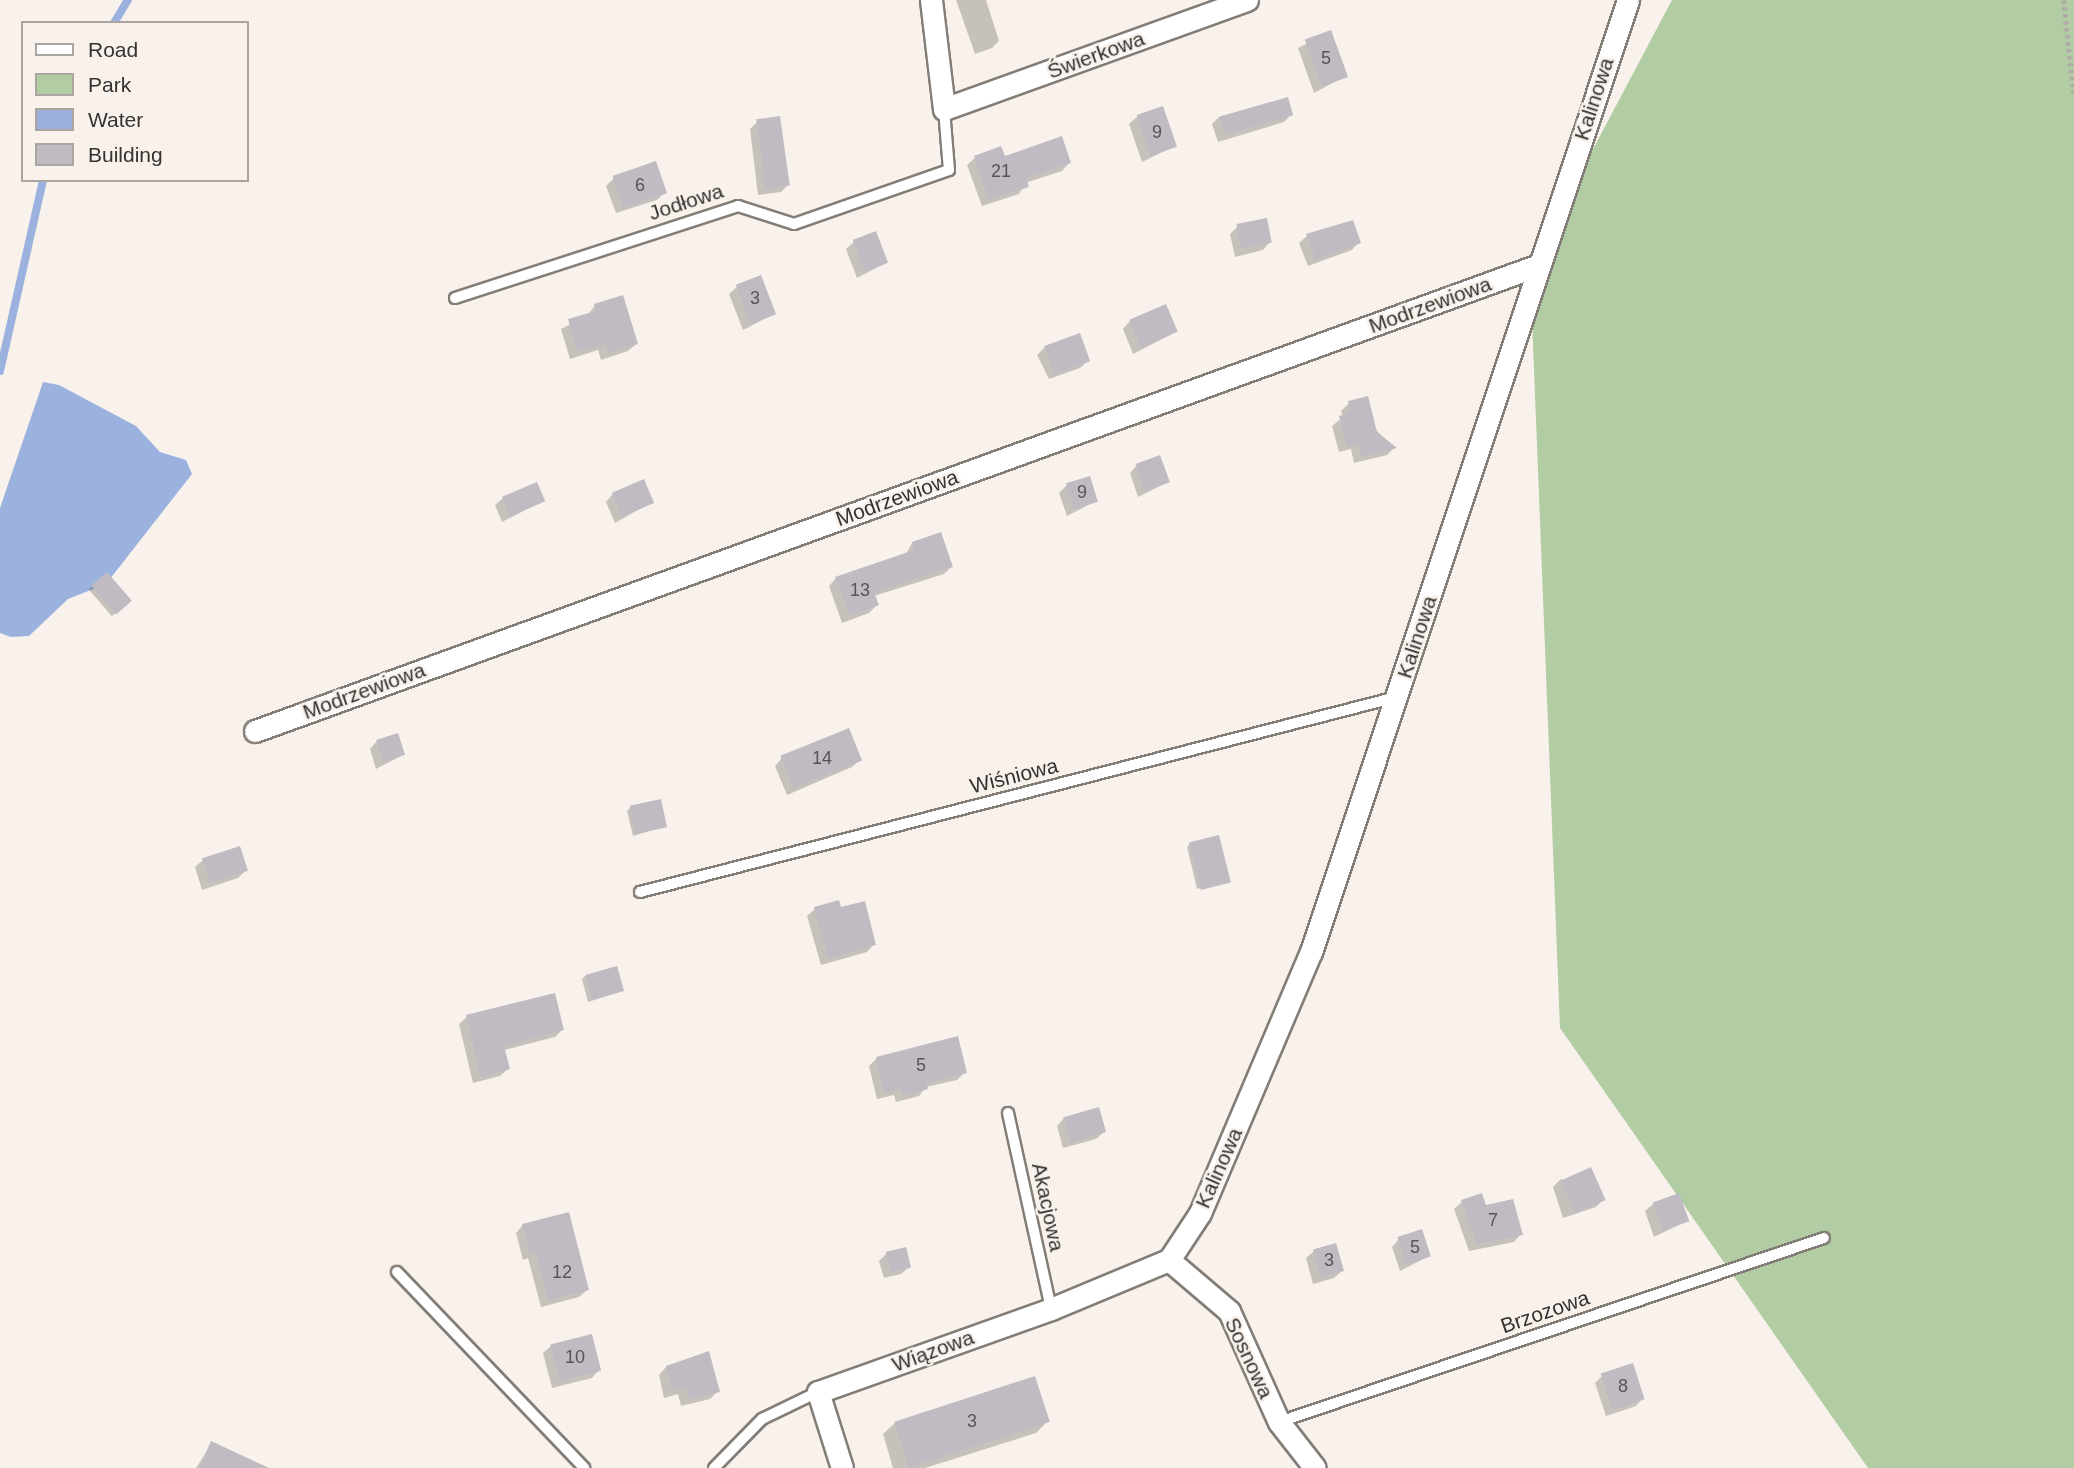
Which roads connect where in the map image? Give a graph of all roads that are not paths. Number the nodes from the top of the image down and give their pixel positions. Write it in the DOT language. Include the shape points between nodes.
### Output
graph roads {
  1 [pos="931,0"];
  2 [pos="1247,0"];
  3 [pos="1628,0"];
  4 [pos="944,109"];
  5 [pos="1539,265"];
  6 [pos="455,298"];
  7 [pos="1397,698"];
  8 [pos="256,731"];
  9 [pos="640,892"];
  10 [pos="1008,1113"];
  11 [pos="1824,1238"];
  12 [pos="1170,1260"];
  13 [pos="397,1272"];
  14 [pos="1051,1309"];
  15 [pos="818,1392"];
  16 [pos="1279,1422"];
  17 [pos="583,1468"];
  18 [pos="714,1468"];
  19 [pos="842,1468"];
  20 [pos="1315,1468"];
  1 -- 4 [label="street"];
  2 -- 4 [label="street, Świerkowa"];
  3 -- 5 [label="street, Kalinowa"];
  4 -- 6 [label="lane, Jodłowa" via="949,170 794,224 738,205"];
  5 -- 7 [label="street, Kalinowa"];
  5 -- 8 [label="street, Modrzewiowa"];
  7 -- 9 [label="lane, Wiśniowa"];
  7 -- 12 [label="street, Kalinowa" via="1311,953 1200,1213"];
  10 -- 14 [label="lane, Akacjowa"];
  11 -- 16 [label="lane, Brzozowa"];
  12 -- 14 [label="street, Wiązowa"];
  12 -- 16 [label="street, Sosnowa" via="1229,1311"];
  13 -- 17 [label="lane"];
  14 -- 15 [label="street, Wiązowa"];
  15 -- 18 [label="lane, Wiązowa" via="762,1419"];
  15 -- 19 [label="street"];
  16 -- 20 [label="street, Sosnowa"];
}
